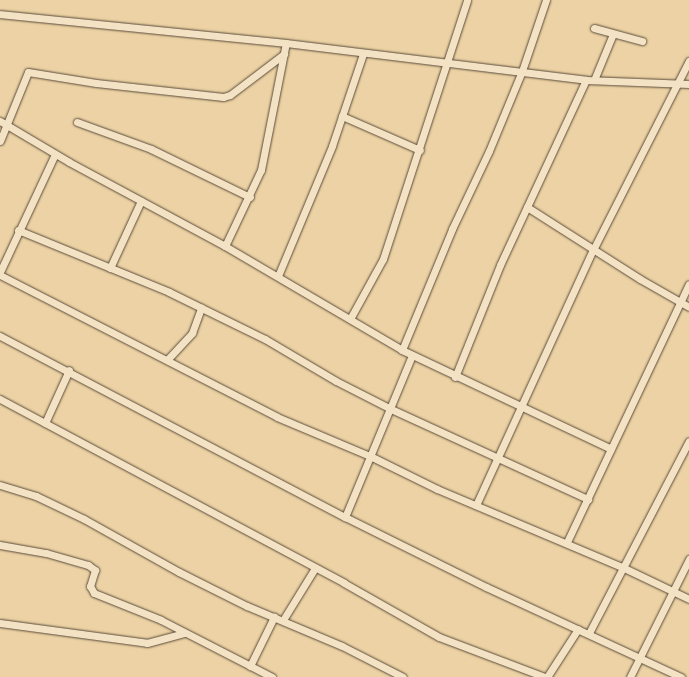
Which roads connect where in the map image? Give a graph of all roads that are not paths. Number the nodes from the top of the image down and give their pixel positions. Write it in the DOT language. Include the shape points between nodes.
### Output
graph roads {
  1 [pos="467,0"];
  2 [pos="546,0"];
  3 [pos="0,14"];
  4 [pos="594,28"];
  5 [pos="613,34"];
  6 [pos="642,41"];
  7 [pos="286,43"];
  8 [pos="284,54"];
  9 [pos="363,54"];
  10 [pos="689,61"];
  11 [pos="446,63"];
  12 [pos="522,72"];
  13 [pos="586,80"];
  14 [pos="594,80"];
  15 [pos="678,83"];
  16 [pos="689,84"];
  17 [pos="342,116"];
  18 [pos="0,121"];
  19 [pos="77,122"];
  20 [pos="8,125"];
  21 [pos="0,141"];
  22 [pos="420,150"];
  23 [pos="55,154"];
  24 [pos="250,197"];
  25 [pos="141,201"];
  26 [pos="527,207"];
  27 [pos="18,230"];
  28 [pos="225,246"];
  29 [pos="593,250"];
  30 [pos="110,268"];
  31 [pos="0,273"];
  32 [pos="278,276"];
  33 [pos="689,284"];
  34 [pos="682,302"];
  35 [pos="689,307"];
  36 [pos="201,308"];
  37 [pos="350,319"];
  38 [pos="0,336"];
  39 [pos="402,350"];
  40 [pos="412,355"];
  41 [pos="167,360"];
  42 [pos="69,370"];
  43 [pos="455,377"];
  44 [pos="0,399"];
  45 [pos="391,409"];
  46 [pos="522,409"];
  47 [pos="45,423"];
  48 [pos="689,441"];
  49 [pos="611,449"];
  50 [pos="370,456"];
  51 [pos="499,458"];
  52 [pos="0,485"];
  53 [pos="588,499"];
  54 [pos="476,505"];
  55 [pos="345,517"];
  56 [pos="567,542"];
  57 [pos="0,545"];
  58 [pos="689,559"];
  59 [pos="622,567"];
  60 [pos="315,568"];
  61 [pos="673,592"];
  62 [pos="689,599"];
  63 [pos="274,617"];
  64 [pos="284,620"];
  65 [pos="0,623"];
  66 [pos="578,629"];
  67 [pos="185,633"];
  68 [pos="588,633"];
  69 [pos="638,656"];
  70 [pos="250,666"];
  71 [pos="272,677"];
  72 [pos="403,677"];
  73 [pos="546,677"];
  74 [pos="630,677"];
  75 [pos="681,677"];
  1 -- 11 [label="street"];
  2 -- 12 [label="street"];
  3 -- 7 [label="street"];
  4 -- 5 [label="street"];
  5 -- 6 [label="street"];
  5 -- 14 [label="street"];
  7 -- 8 [label="street"];
  7 -- 9 [label="street"];
  8 -- 20 [label="street" via="230,95 223,97 96,83 28,72"];
  8 -- 24 [label="street" via="266,152"];
  9 -- 11 [label="street"];
  9 -- 17 [label="street"];
  10 -- 15 [label="street"];
  11 -- 12 [label="street"];
  11 -- 22 [label="street"];
  12 -- 13 [label="street"];
  12 -- 39 [label="street"];
  13 -- 14 [label="street"];
  13 -- 26 [label="street"];
  14 -- 15 [label="street" via="636,84"];
  15 -- 16 [label="street"];
  15 -- 29 [label="street"];
  17 -- 22 [label="street"];
  17 -- 32 [label="street"];
  18 -- 20 [label="street"];
  19 -- 24 [label="street" via="151,149"];
  20 -- 21 [label="street"];
  20 -- 23 [label="street"];
  22 -- 37 [label="street" via="383,258"];
  23 -- 25 [label="street"];
  23 -- 27 [label="street"];
  24 -- 28 [label="street"];
  25 -- 28 [label="street"];
  25 -- 30 [label="street"];
  26 -- 29 [label="street"];
  26 -- 43 [label="street" via="500,265"];
  27 -- 30 [label="street"];
  27 -- 31 [label="street"];
  28 -- 32 [label="street"];
  29 -- 34 [label="street"];
  29 -- 46 [label="street"];
  30 -- 36 [label="street"];
  31 -- 41 [label="street"];
  32 -- 37 [label="street"];
  33 -- 34 [label="street"];
  34 -- 35 [label="street"];
  34 -- 49 [label="street"];
  36 -- 41 [label="street" via="192,333"];
  36 -- 45 [label="street" via="265,339 336,381"];
  37 -- 39 [label="street"];
  38 -- 42 [label="street"];
  39 -- 40 [label="street"];
  40 -- 43 [label="street"];
  40 -- 45 [label="street"];
  41 -- 50 [label="street" via="277,417"];
  42 -- 47 [label="street"];
  42 -- 55 [label="street"];
  43 -- 46 [label="street"];
  44 -- 47 [label="street"];
  45 -- 50 [label="street"];
  45 -- 51 [label="street"];
  46 -- 49 [label="street"];
  46 -- 51 [label="street"];
  47 -- 60 [label="street"];
  48 -- 59 [label="street"];
  49 -- 53 [label="street"];
  50 -- 54 [label="street"];
  50 -- 55 [label="street"];
  51 -- 53 [label="street"];
  51 -- 54 [label="street"];
  52 -- 63 [label="street" via="36,496 84,519 178,572"];
  53 -- 56 [label="street"];
  54 -- 56 [label="street"];
  55 -- 66 [label="street"];
  56 -- 59 [label="street"];
  57 -- 67 [label="street" via="46,553 88,565 95,570 90,586 94,593 161,620"];
  58 -- 61 [label="street"];
  59 -- 61 [label="street"];
  59 -- 68 [label="street"];
  60 -- 64 [label="street"];
  60 -- 73 [label="street" via="439,637"];
  61 -- 62 [label="street"];
  61 -- 69 [label="street"];
  63 -- 64 [label="street"];
  63 -- 70 [label="street"];
  64 -- 72 [label="street"];
  65 -- 67 [label="street" via="147,643"];
  66 -- 68 [label="street"];
  66 -- 73 [label="street"];
  67 -- 70 [label="street"];
  68 -- 69 [label="street"];
  69 -- 74 [label="street"];
  69 -- 75 [label="street"];
  70 -- 71 [label="street"];
}
